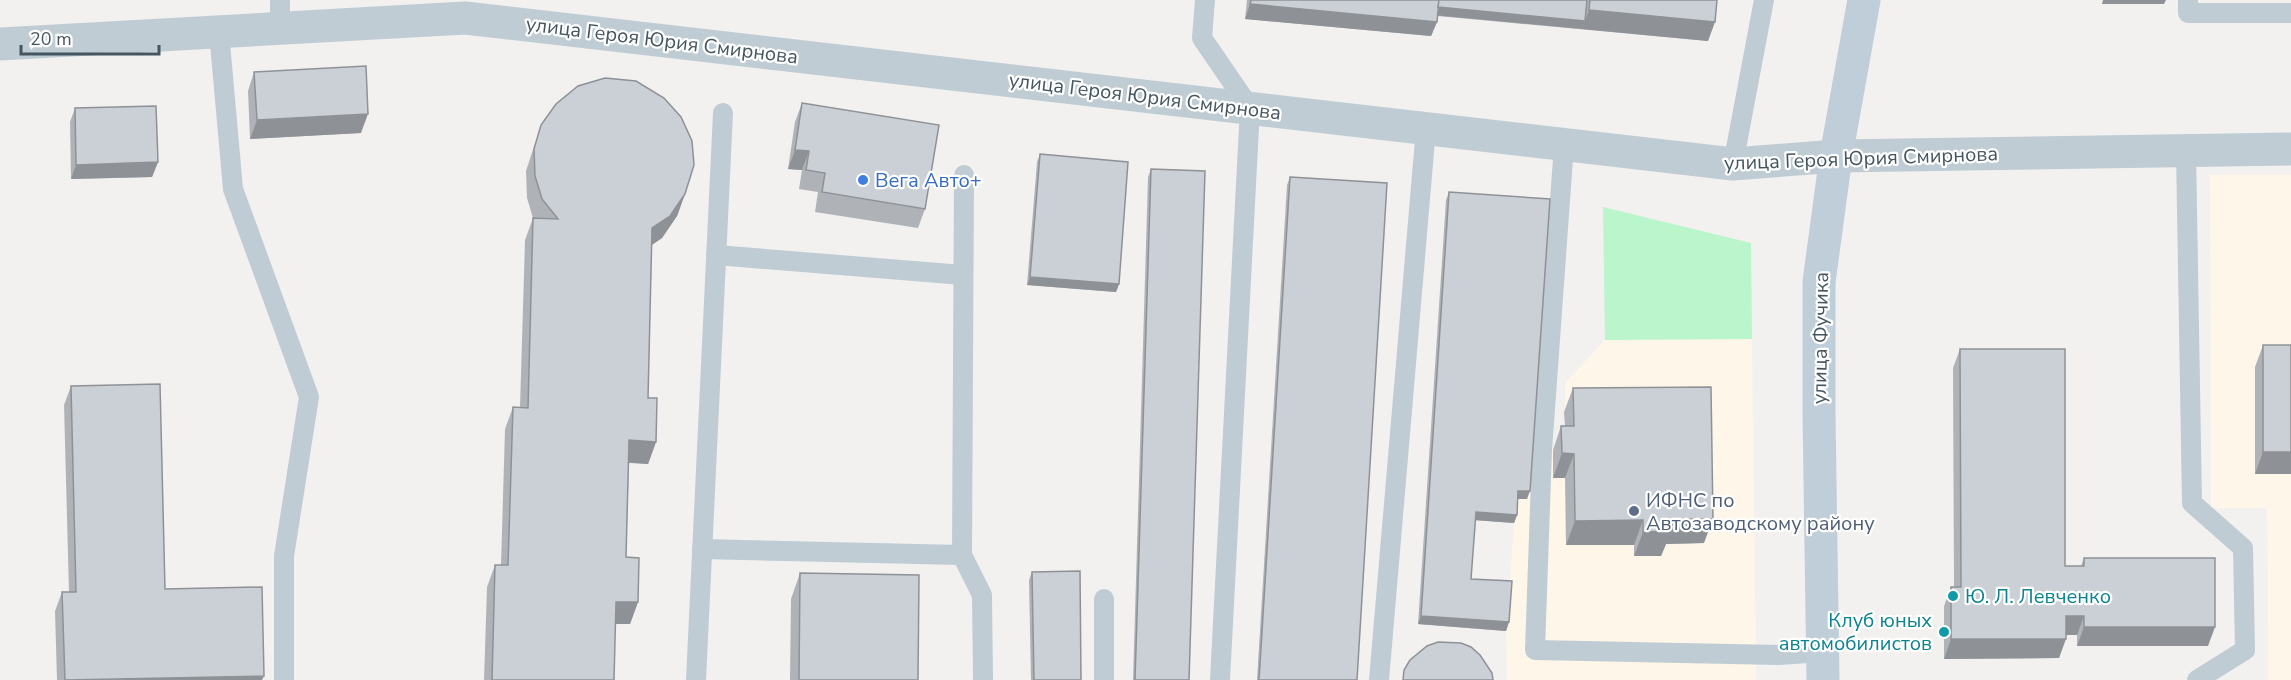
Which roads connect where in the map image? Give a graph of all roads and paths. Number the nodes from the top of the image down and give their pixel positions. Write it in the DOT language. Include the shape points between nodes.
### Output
graph roads {
  1 [pos="1205,0"];
  2 [pos="1764,0"];
  3 [pos="1864,0"];
  4 [pos="2188,0"];
  5 [pos="2291,13"];
  6 [pos="280,14"];
  7 [pos="219,32"];
  8 [pos="0,44"];
  9 [pos="1250,108"];
  10 [pos="723,113"];
  11 [pos="1426,128"];
  12 [pos="1564,145"];
  13 [pos="2291,149"];
  14 [pos="2186,151"];
  15 [pos="1836,156"];
  16 [pos="1733,164"];
  17 [pos="964,175"];
  18 [pos="716,255"];
  19 [pos="963,275"];
  20 [pos="702,549"];
  21 [pos="962,555"];
  22 [pos="1104,599"];
  23 [pos="1822,666"];
  24 [pos="284,680"];
  25 [pos="696,680"];
  26 [pos="983,680"];
  27 [pos="1104,680"];
  28 [pos="1220,680"];
  29 [pos="1379,680"];
  30 [pos="2197,680"];
  1 -- 9 [label="lane" via="1203,38"];
  2 -- 16 [label="lane"];
  3 -- 15 [label="street, улица Фучика"];
  4 -- 5 [label="lane" via="2188,13"];
  6 -- 7 [label="street, улица Героя Юрия Смирнова"];
  6 -- 9 [label="street, улица Героя Юрия Смирнова" via="465,18"];
  7 -- 8 [label="street, улица Героя Юрия Смирнова"];
  7 -- 24 [label="lane" via="233,189 309,397 284,556"];
  9 -- 11 [label="street, улица Героя Юрия Смирнова"];
  9 -- 28 [label="lane"];
  10 -- 18 [label="lane"];
  11 -- 12 [label="street, улица Героя Юрия Смирнова"];
  11 -- 29 [label="lane"];
  12 -- 16 [label="street, улица Героя Юрия Смирнова"];
  12 -- 23 [label="lane" via="1542,450 1535,650 1779,655"];
  13 -- 14 [label="street, улица Героя Юрия Смирнова"];
  14 -- 15 [label="street, улица Героя Юрия Смирнова"];
  14 -- 30 [label="lane" via="2192,503 2243,548 2245,650"];
  15 -- 16 [label="street, улица Героя Юрия Смирнова"];
  15 -- 23 [label="street, улица Фучика" via="1819,282"];
  17 -- 19 [label="lane"];
  18 -- 19 [label="lane"];
  18 -- 20 [label="lane"];
  19 -- 21 [label="lane"];
  20 -- 21 [label="lane"];
  20 -- 25 [label="lane"];
  21 -- 26 [label="lane" via="982,595"];
  22 -- 27 [label="lane"];
}
